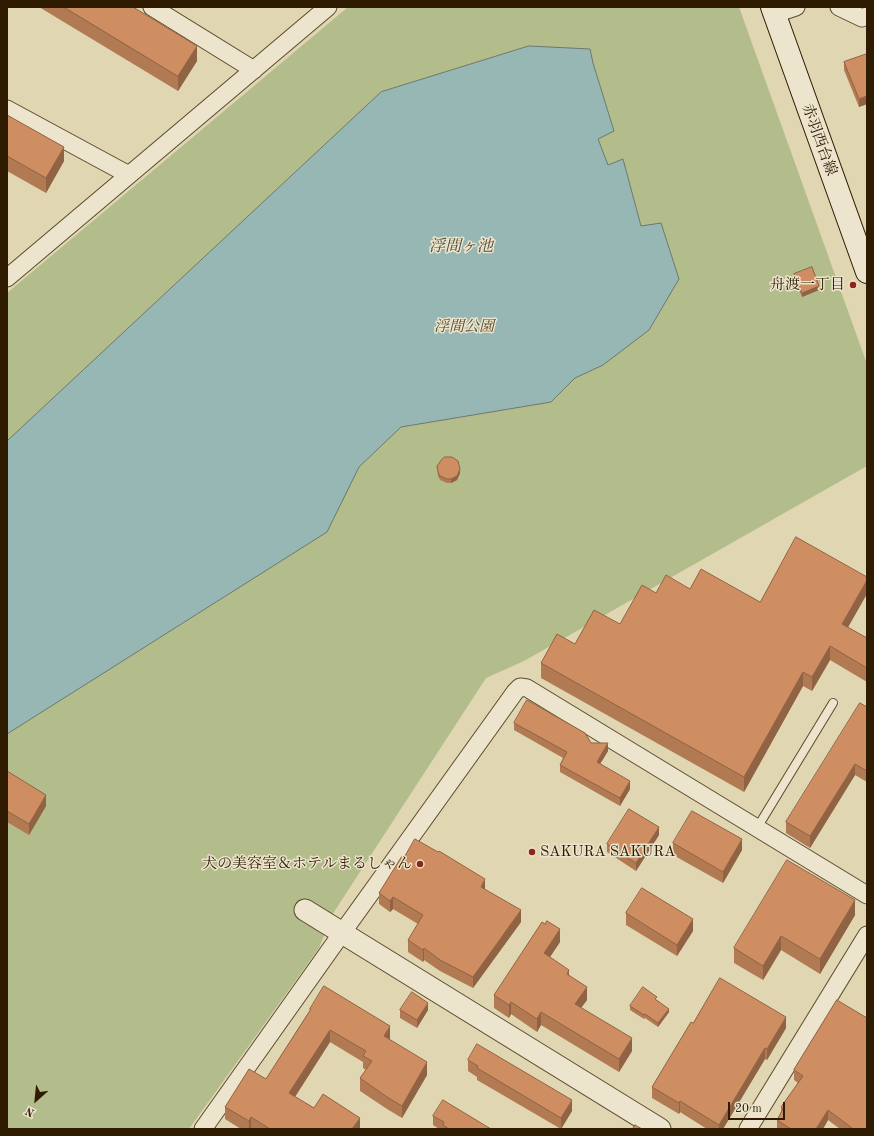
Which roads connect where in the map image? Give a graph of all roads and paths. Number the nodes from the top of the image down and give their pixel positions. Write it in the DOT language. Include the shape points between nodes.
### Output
graph roads {
  1 [pos="152,7"];
  2 [pos="328,7"];
  3 [pos="796,7"];
  4 [pos="839,7"];
  5 [pos="774,11"];
  6 [pos="867,16"];
  7 [pos="254,70"];
  8 [pos="7,109"];
  9 [pos="129,176"];
  10 [pos="867,272"];
  11 [pos="7,278"];
  12 [pos="833,703"];
  13 [pos="757,828"];
  14 [pos="867,895"];
  15 [pos="305,910"];
  16 [pos="342,933"];
  17 [pos="867,935"];
  18 [pos="204,1129"];
  19 [pos="660,1129"];
  20 [pos="748,1129"];
  1 -- 7 [label="street"];
  2 -- 7 [label="street"];
  3 -- 5 [label="street"];
  4 -- 6 [label="street" via="862,18"];
  5 -- 10 [label="main road, 赤羽西台線" via="859,243"];
  7 -- 9 [label="street"];
  8 -- 9 [label="street"];
  9 -- 11 [label="street"];
  12 -- 13 [label="lane"];
  13 -- 14 [label="street"];
  13 -- 16 [label="street" via="527,688 520,688 510,698"];
  15 -- 16 [label="street"];
  16 -- 18 [label="street"];
  16 -- 19 [label="street"];
  17 -- 20 [label="street"];
}
